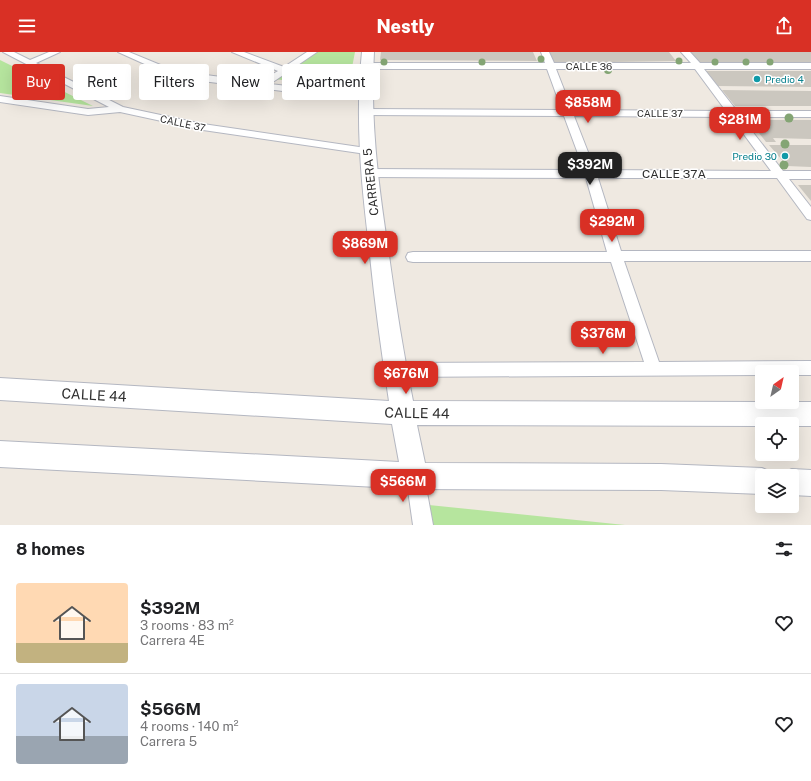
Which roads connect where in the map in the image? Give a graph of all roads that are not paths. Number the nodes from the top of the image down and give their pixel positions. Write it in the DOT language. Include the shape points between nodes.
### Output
graph roads {
  1 [pos="7,52"];
  2 [pos="56,52"];
  3 [pos="122,52"];
  4 [pos="236,52"];
  5 [pos="313,52"];
  6 [pos="545,52"];
  7 [pos="685,52"];
  8 [pos="367,59"];
  9 [pos="30,63"];
  10 [pos="294,64"];
  11 [pos="697,65"];
  12 [pos="551,66"];
  13 [pos="811,66"];
  14 [pos="282,69"];
  15 [pos="217,80"];
  16 [pos="0,99"];
  17 [pos="120,109"];
  18 [pos="366,112"];
  19 [pos="568,113"];
  20 [pos="733,114"];
  21 [pos="811,114"];
  22 [pos="366,150"];
  23 [pos="369,173"];
  24 [pos="591,174"];
  25 [pos="780,175"];
  26 [pos="811,175"];
  27 [pos="811,216"];
  28 [pos="615,255"];
  29 [pos="811,256"];
  30 [pos="413,257"];
  31 [pos="811,368"];
  32 [pos="654,369"];
  33 [pos="395,370"];
  34 [pos="0,389"];
  35 [pos="402,413"];
  36 [pos="811,414"];
  37 [pos="0,454"];
  38 [pos="414,476"];
  39 [pos="755,481"];
  40 [pos="799,482"];
  41 [pos="811,483"];
  42 [pos="423,525"];
  1 -- 9 [label="street"];
  2 -- 9 [label="street"];
  3 -- 15 [label="street" via="172,73"];
  4 -- 14 [label="street"];
  5 -- 10 [label="street"];
  6 -- 12 [label="street"];
  7 -- 11 [label="street"];
  8 -- 12 [label="street, CALLE 36"];
  8 -- 18 [label="main road, CARRERA 5"];
  9 -- 17 [label="street"];
  11 -- 12 [label="street, CALLE 36"];
  11 -- 13 [label="street, CALLE 36"];
  11 -- 20 [label="street"];
  12 -- 19 [label="street"];
  16 -- 17 [label="street, CALLE 37" via="88,112"];
  17 -- 22 [label="street, CALLE 37" via="202,127"];
  18 -- 19 [label="street, CALLE 37"];
  18 -- 22 [label="main road, CARRERA 5"];
  19 -- 20 [label="street, CALLE 37"];
  19 -- 24 [label="street"];
  20 -- 21 [label="street, CALLE 37"];
  20 -- 25 [label="street"];
  22 -- 23 [label="main road, CARRERA 5"];
  23 -- 24 [label="street, CALLE 37A"];
  23 -- 33 [label="main road, CARRERA 5"];
  24 -- 25 [label="street, CALLE 37A"];
  24 -- 28 [label="street"];
  25 -- 26 [label="street, CALLE 37A"];
  25 -- 27 [label="street"];
  28 -- 29 [label="street"];
  28 -- 30 [label="street"];
  28 -- 32 [label="street"];
  31 -- 32 [label="street"];
  32 -- 33 [label="street"];
  33 -- 35 [label="main road, CARRERA 5"];
  34 -- 35 [label="main road, CALLE 44"];
  35 -- 36 [label="main road, CALLE 44"];
  35 -- 38 [label="main road, CARRERA 5"];
  37 -- 38 [label="main road"];
  38 -- 39 [label="main road" via="661,477"];
  38 -- 42 [label="street, CARRERA 5"];
  40 -- 41 [label="main road"];
}
